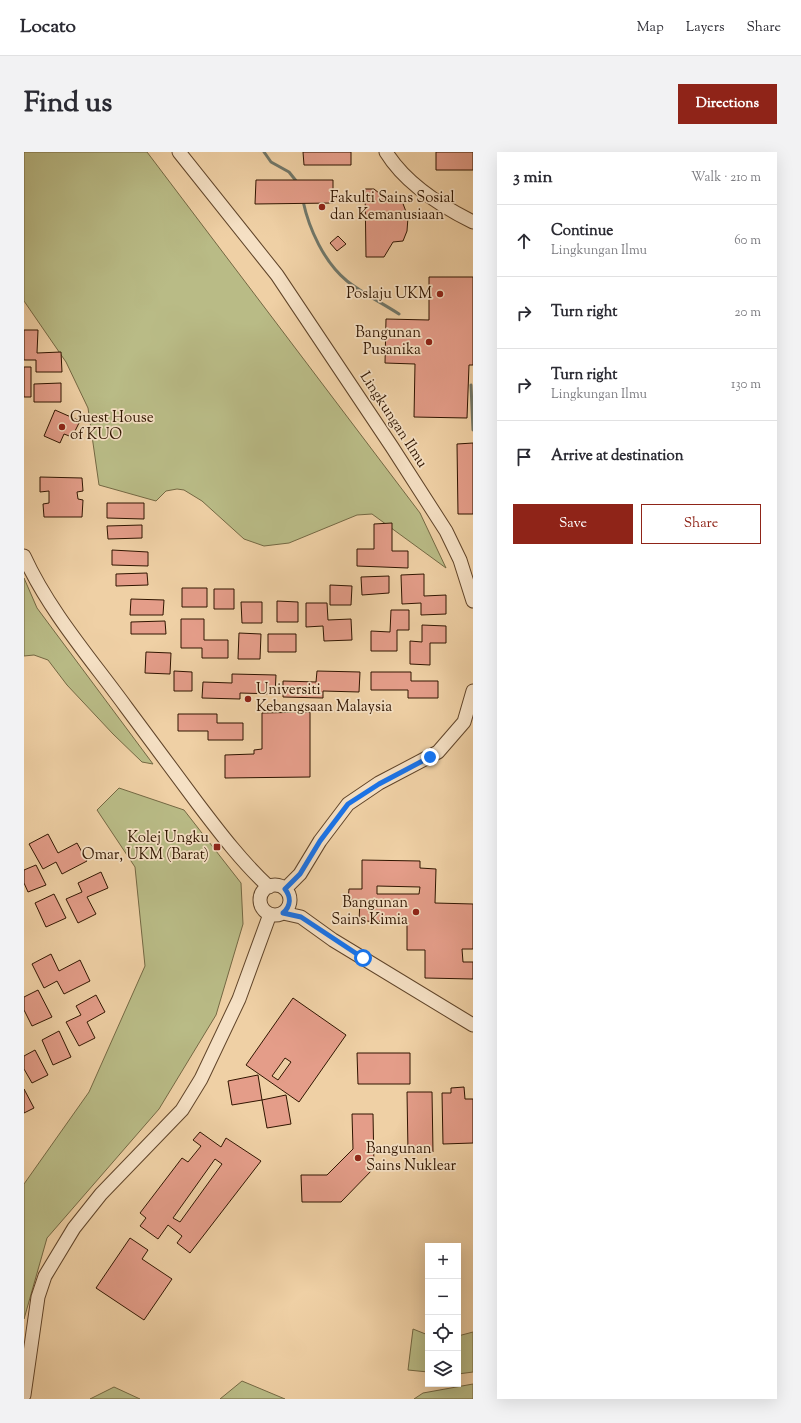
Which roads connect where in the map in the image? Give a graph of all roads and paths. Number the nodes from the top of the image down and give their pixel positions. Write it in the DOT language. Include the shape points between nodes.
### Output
graph roads {
  1 [pos="179,152"];
  2 [pos="386,152"];
  3 [pos="473,222"];
  4 [pos="24,556"];
  5 [pos="473,601"];
  6 [pos="473,691"];
  7 [pos="269,886"];
  8 [pos="285,889"];
  9 [pos="283,913"];
  10 [pos="270,914"];
  11 [pos="473,1025"];
  12 [pos="24,1395"];
  1 -- 5 [label="street, Lingkungan Ilmu" via="277,275 392,447 446,531 460,560"];
  2 -- 3 [label="street" via="424,192"];
  4 -- 7 [label="street" via="31,572 59,615 160,753 224,838 254,873"];
  6 -- 8 [label="street" via="464,722 438,752 348,804 300,874"];
  7 -- 8 [label="street"];
  7 -- 10 [label="street" via="262,893 260,903"];
  8 -- 9 [label="street" via="290,901"];
  9 -- 10 [label="street"];
  9 -- 11 [label="street" via="301,917 333,940"];
  10 -- 12 [label="street" via="239,999 204,1072 182,1110 101,1194 74,1228 45,1276 38,1297"];
}
